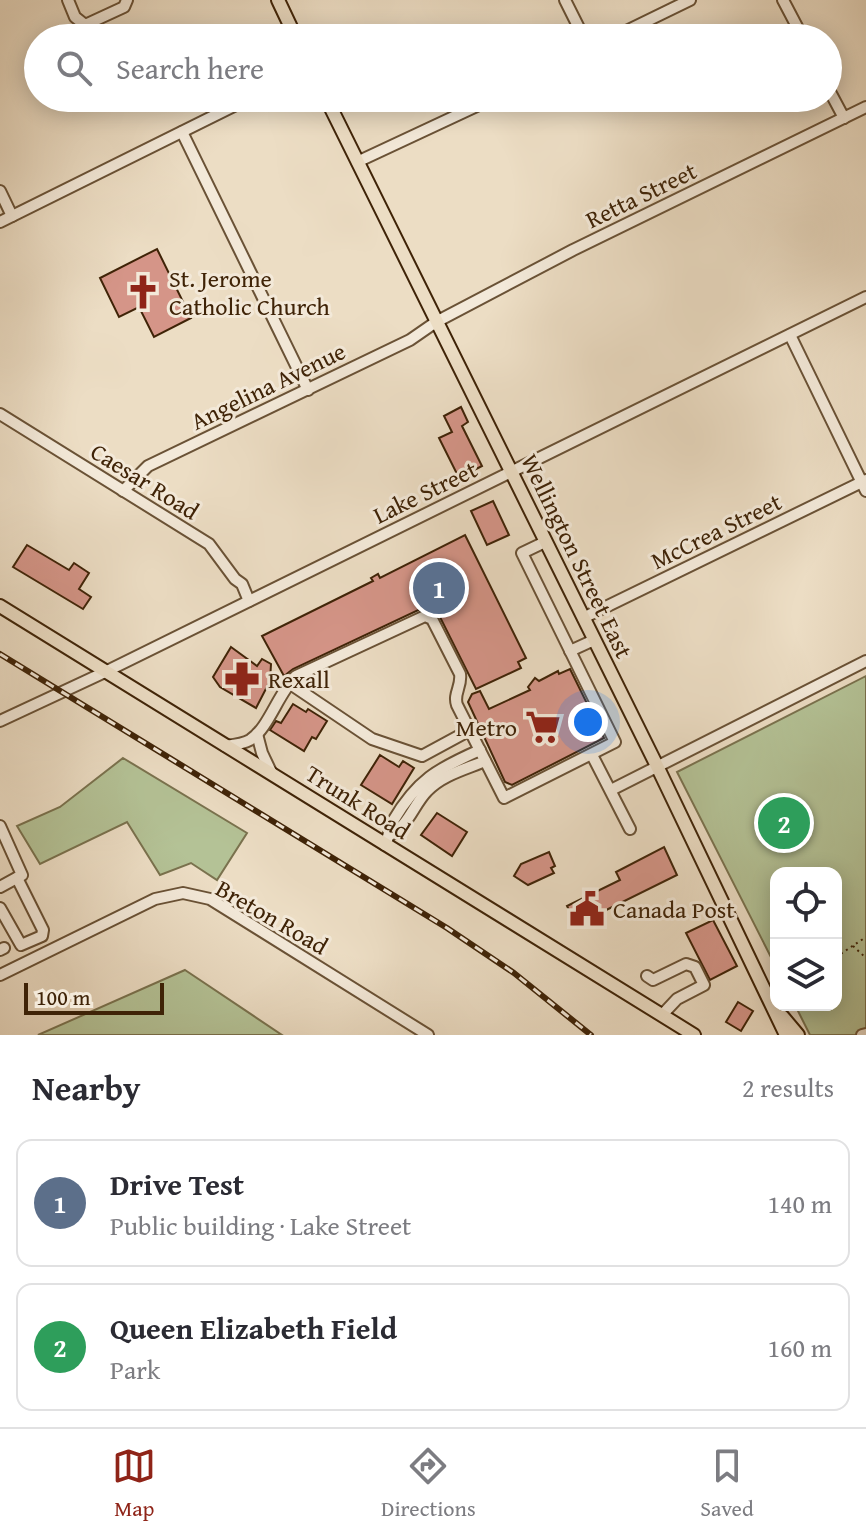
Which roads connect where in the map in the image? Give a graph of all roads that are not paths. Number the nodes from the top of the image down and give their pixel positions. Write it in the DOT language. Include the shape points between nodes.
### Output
graph roads {
  1 [pos="68,0"];
  2 [pos="127,0"];
  3 [pos="278,0"];
  4 [pos="565,0"];
  5 [pos="690,0"];
  6 [pos="783,0"];
  7 [pos="84,24"];
  8 [pos="87,24"];
  9 [pos="289,24"];
  10 [pos="577,24"];
  11 [pos="641,24"];
  12 [pos="796,24"];
  13 [pos="866,107"];
  14 [pos="222,112"];
  15 [pos="333,112"];
  16 [pos="464,112"];
  17 [pos="841,112"];
  18 [pos="844,118"];
  19 [pos="182,132"];
  20 [pos="357,162"];
  21 [pos="0,191"];
  22 [pos="12,216"];
  23 [pos="0,222"];
  24 [pos="866,297"];
  25 [pos="436,322"];
  26 [pos="790,335"];
  27 [pos="308,390"];
  28 [pos="0,414"];
  29 [pos="510,472"];
  30 [pos="864,484"];
  31 [pos="123,491"];
  32 [pos="545,542"];
  33 [pos="249,601"];
  34 [pos="0,606"];
  35 [pos="583,618"];
  36 [pos="594,640"];
  37 [pos="570,651"];
  38 [pos="866,661"];
  39 [pos="105,672"];
  40 [pos="289,683"];
  41 [pos="0,721"];
  42 [pos="470,730"];
  43 [pos="257,734"];
  44 [pos="225,746"];
  45 [pos="480,750"];
  46 [pos="592,755"];
  47 [pos="485,761"];
  48 [pos="657,766"];
  49 [pos="273,776"];
  50 [pos="611,790"];
  51 [pos="0,826"];
  52 [pos="630,829"];
  53 [pos="388,840"];
  54 [pos="17,878"];
  55 [pos="0,887"];
  56 [pos="0,908"];
  57 [pos="0,975"];
  58 [pos="647,976"];
  59 [pos="770,1001"];
  60 [pos="775,1011"];
  61 [pos="778,1011"];
  62 [pos="662,1015"];
  63 [pos="428,1035"];
  64 [pos="694,1035"];
  65 [pos="786,1035"];
  66 [pos="798,1035"];
  1 -- 7 [label="street"];
  2 -- 8 [label="street" via="124,7"];
  3 -- 9 [label="main road"];
  4 -- 10 [label="street"];
  5 -- 11 [label="street"];
  6 -- 12 [label="street"];
  13 -- 18 [label="street, Retta Street"];
  14 -- 19 [label="street"];
  15 -- 20 [label="main road, Wellington Street East"];
  16 -- 20 [label="street"];
  17 -- 18 [label="street"];
  18 -- 25 [label="street, Retta Street"];
  19 -- 22 [label="street"];
  19 -- 27 [label="street"];
  20 -- 25 [label="main road, Wellington Street East"];
  21 -- 22 [label="street"];
  22 -- 23 [label="street"];
  24 -- 26 [label="street, Lake Street"];
  25 -- 27 [label="street, Angelina Avenue"];
  25 -- 29 [label="main road, Wellington Street East"];
  26 -- 29 [label="street, Lake Street"];
  26 -- 30 [label="street"];
  27 -- 31 [label="street, Angelina Avenue" via="148,466"];
  28 -- 31 [label="street, Caesar Road"];
  29 -- 32 [label="main road, Wellington Street East"];
  29 -- 33 [label="street, Lake Street"];
  30 -- 35 [label="street, McCrea Street"];
  31 -- 33 [label="street, Caesar Road" via="209,544 242,584"];
  32 -- 35 [label="main road, Wellington Street East"];
  32 -- 37 [label="street" via="522,553"];
  33 -- 39 [label="street, Lake Street"];
  34 -- 39 [label="main road, Trunk Road"];
  35 -- 36 [label="main road, Wellington Street East"];
  36 -- 37 [label="street"];
  36 -- 48 [label="main road, Wellington Street East"];
  37 -- 46 [label="street" via="615,742"];
  38 -- 48 [label="street"];
  39 -- 41 [label="street, Lake Street"];
  39 -- 44 [label="main road, Trunk Road"];
  40 -- 42 [label="street" via="372,739 422,756"];
  40 -- 42 [label="street" via="411,620 429,617 460,674 455,700"];
  40 -- 43 [label="street"];
  42 -- 45 [label="street"];
  43 -- 44 [label="street"];
  43 -- 49 [label="street"];
  44 -- 49 [label="main road, Trunk Road"];
  45 -- 47 [label="street"];
  45 -- 53 [label="street" via="421,782 391,826"];
  46 -- 47 [label="street" via="504,798"];
  46 -- 50 [label="street"];
  47 -- 53 [label="street" via="434,784"];
  48 -- 50 [label="street"];
  48 -- 59 [label="main road, Wellington Street East"];
  49 -- 53 [label="main road, Trunk Road"];
  50 -- 52 [label="street"];
  51 -- 54 [label="street" via="22,872"];
  53 -- 62 [label="main road, Trunk Road"];
  54 -- 55 [label="street"];
  54 -- 56 [label="street" via="42,936 21,945"];
  57 -- 63 [label="street, Breton Road" via="155,899 183,893 210,899"];
  58 -- 62 [label="street" via="653,980 686,964 695,967 704,985 677,999"];
  60 -- 65 [label="main road, Wellington Street East"];
  61 -- 66 [label="main road"];
  62 -- 64 [label="main road, Trunk Road"];
}
